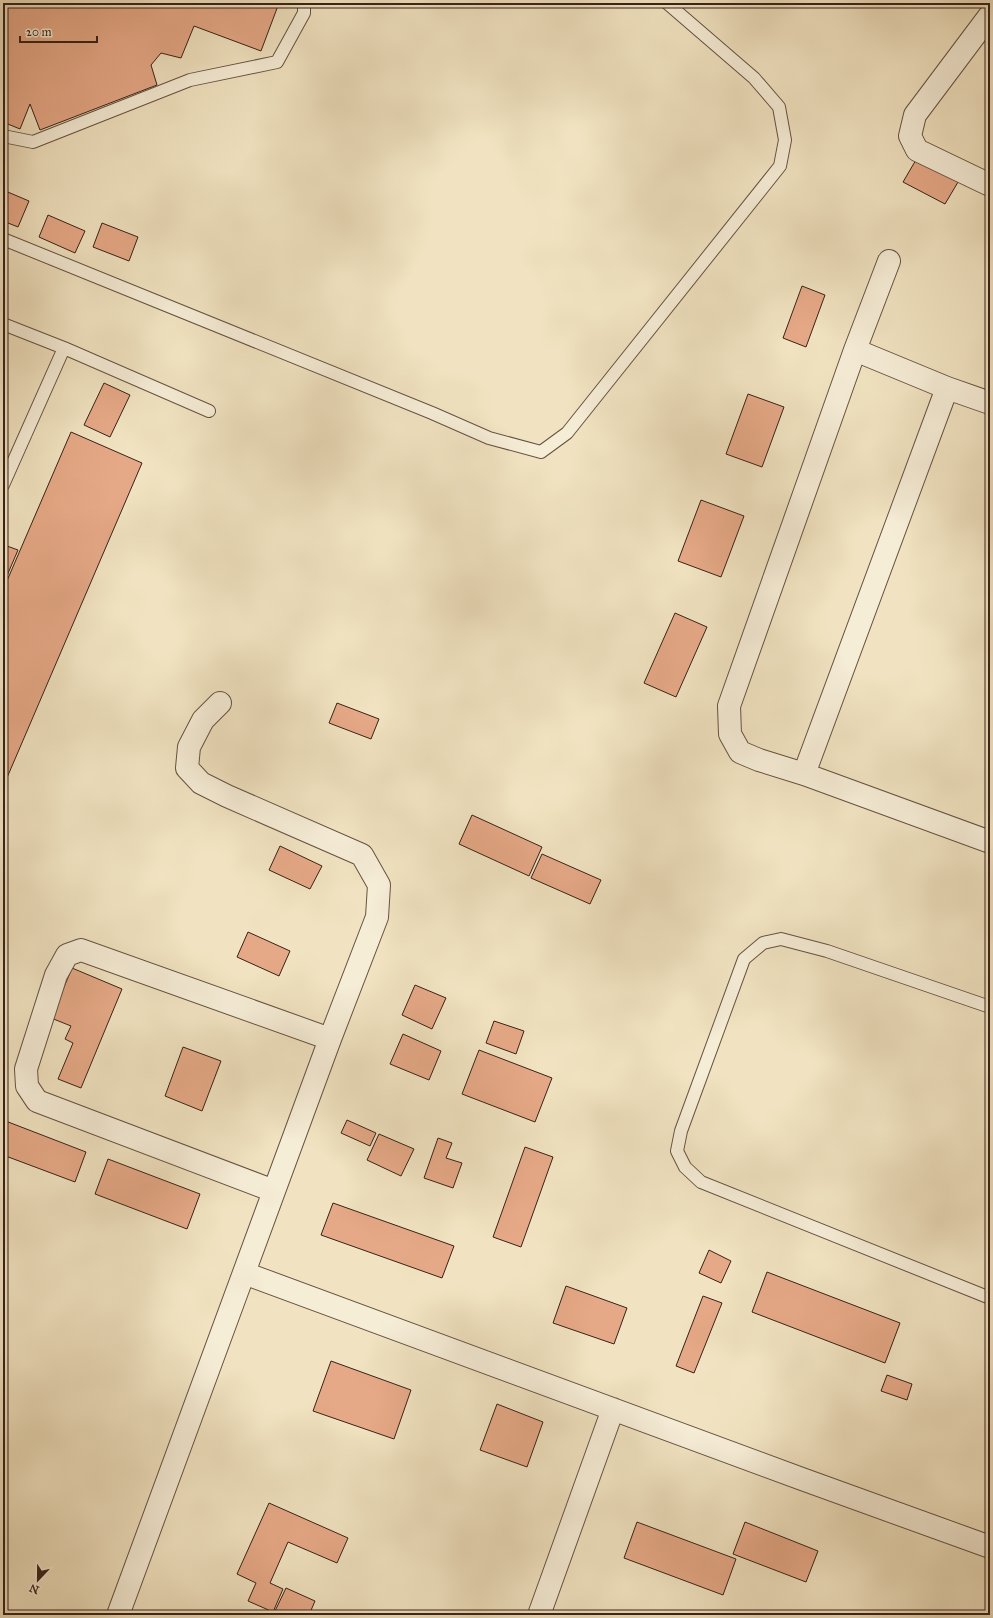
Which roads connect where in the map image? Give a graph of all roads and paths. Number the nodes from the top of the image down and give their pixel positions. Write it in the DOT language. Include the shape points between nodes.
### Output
graph roads {
  1 [pos="304,3"];
  2 [pos="667,3"];
  3 [pos="990,15"];
  4 [pos="3,136"];
  5 [pos="990,186"];
  6 [pos="3,239"];
  7 [pos="889,261"];
  8 [pos="3,324"];
  9 [pos="64,348"];
  10 [pos="855,350"];
  11 [pos="948,388"];
  12 [pos="990,403"];
  13 [pos="209,412"];
  14 [pos="3,485"];
  15 [pos="220,703"];
  16 [pos="804,774"];
  17 [pos="990,842"];
  18 [pos="990,1007"];
  19 [pos="330,1039"];
  20 [pos="274,1191"];
  21 [pos="244,1273"];
  22 [pos="990,1298"];
  23 [pos="612,1409"];
  24 [pos="990,1547"];
  25 [pos="118,1615"];
  26 [pos="539,1615"];
  1 -- 4 [label="lane" via="304,13 277,62 190,80 33,142"];
  2 -- 6 [label="lane" via="754,78 779,107 785,140 780,166 567,433 541,452 489,438"];
  3 -- 5 [label="street" via="915,115 910,136 917,150"];
  7 -- 10 [label="street"];
  8 -- 9 [label="lane"];
  9 -- 13 [label="lane"];
  9 -- 14 [label="lane"];
  10 -- 11 [label="street"];
  10 -- 16 [label="street" via="729,706 730,734 740,752"];
  11 -- 12 [label="street"];
  11 -- 16 [label="street"];
  15 -- 19 [label="street" via="203,720 189,746 187,768 201,783 227,796 362,855 379,885 377,917"];
  16 -- 17 [label="street"];
  18 -- 22 [label="lane" via="827,950 781,939 763,943 744,959 681,1130 677,1151 685,1167 701,1182"];
  19 -- 20 [label="street"];
  19 -- 20 [label="street" via="81,950 67,955 56,976 26,1069 27,1086 37,1101"];
  20 -- 21 [label="street"];
  21 -- 23 [label="street"];
  21 -- 25 [label="street"];
  23 -- 24 [label="street"];
  23 -- 26 [label="street"];
}
